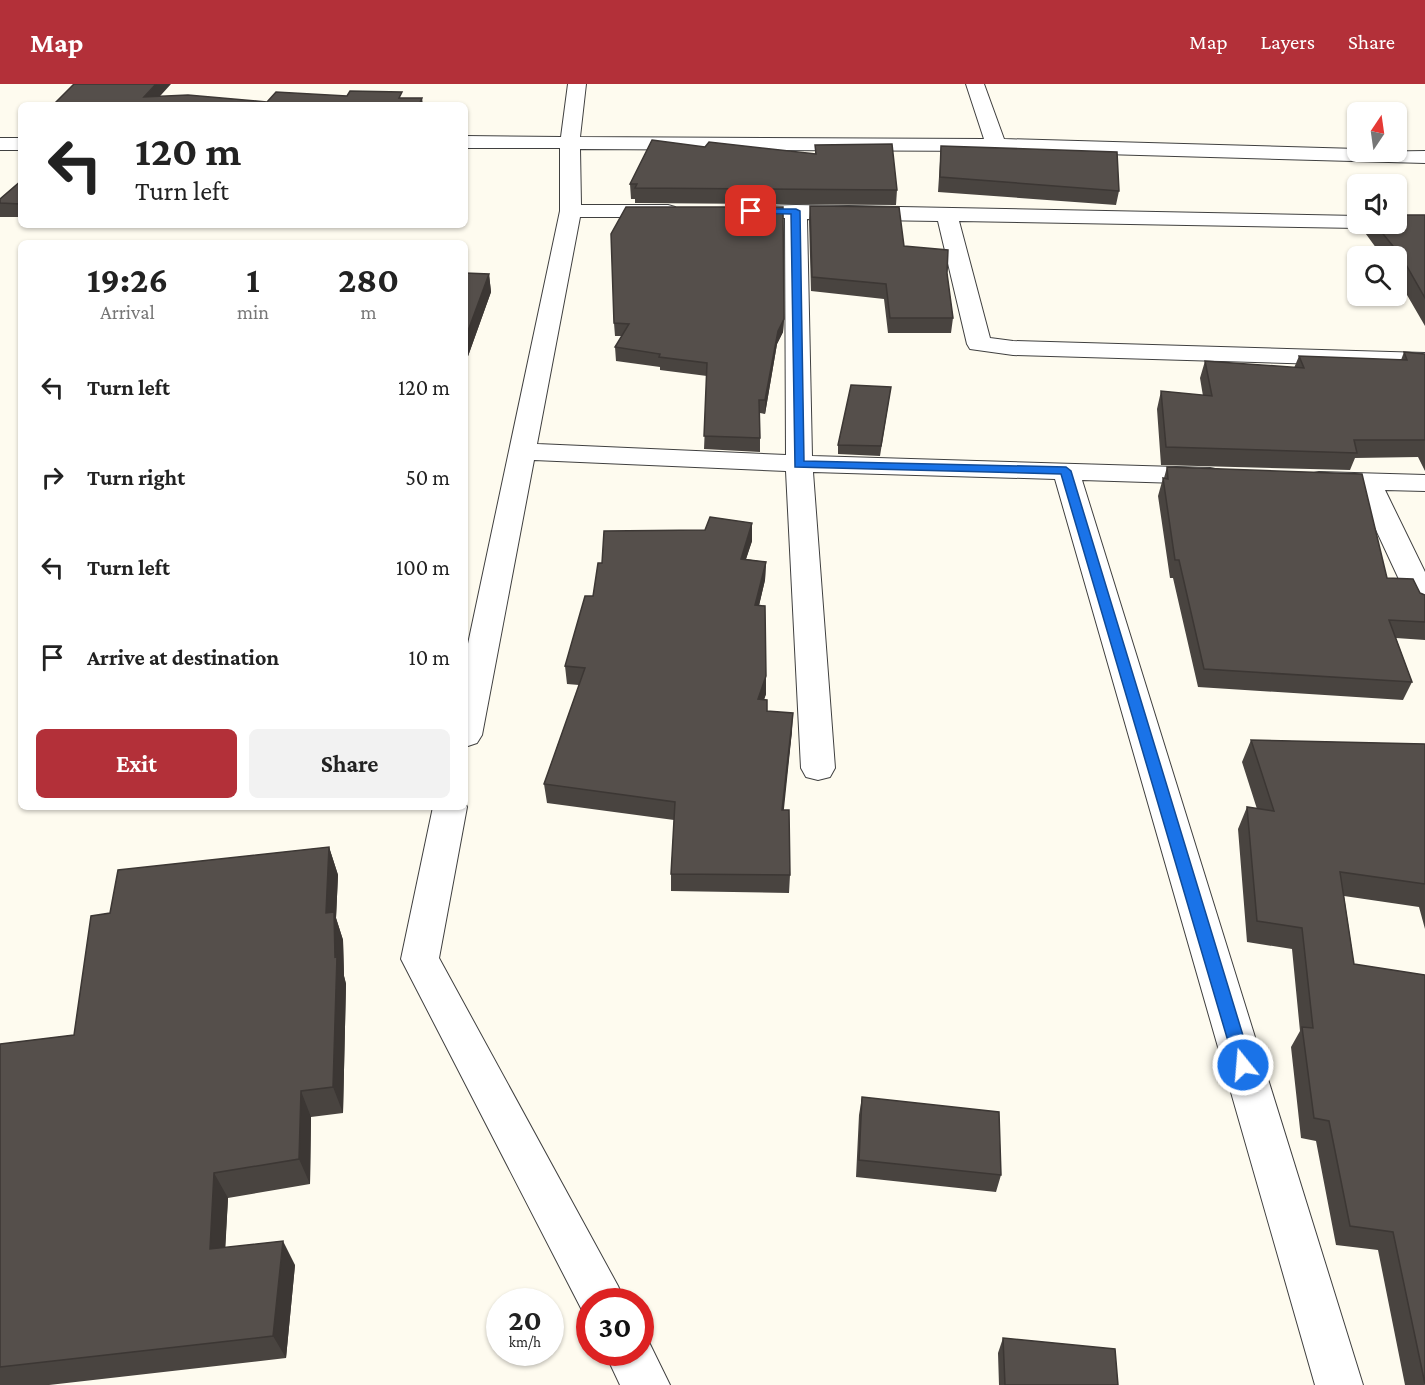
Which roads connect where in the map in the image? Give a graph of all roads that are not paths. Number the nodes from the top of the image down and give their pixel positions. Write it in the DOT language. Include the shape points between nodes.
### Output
graph roads {
  1 [pos="577,84"];
  2 [pos="975,84"];
  3 [pos="570,141"];
  4 [pos="468,142"];
  5 [pos="0,144"];
  6 [pos="18,144"];
  7 [pos="996,145"];
  8 [pos="1425,157"];
  9 [pos="689,211"];
  10 [pos="713,211"];
  11 [pos="796,211"];
  12 [pos="571,212"];
  13 [pos="946,214"];
  14 [pos="1347,222"];
  15 [pos="1425,360"];
  16 [pos="522,452"];
  17 [pos="799,464"];
  18 [pos="1066,471"];
  19 [pos="1240,477"];
  20 [pos="1286,479"];
  21 [pos="1367,482"];
  22 [pos="1425,483"];
  23 [pos="1425,603"];
  24 [pos="468,720"];
  25 [pos="818,768"];
  26 [pos="449,810"];
  27 [pos="595,1288"];
  28 [pos="636,1366"];
  29 [pos="646,1385"];
  30 [pos="1339,1385"];
  1 -- 3 [label="street"];
  2 -- 7 [label="street"];
  3 -- 4 [label="street"];
  3 -- 7 [label="street"];
  3 -- 12 [label="street"];
  5 -- 6 [label="street"];
  7 -- 8 [label="street"];
  9 -- 12 [label="street"];
  10 -- 11 [label="street"];
  11 -- 13 [label="street"];
  11 -- 17 [label="street"];
  12 -- 16 [label="street"];
  13 -- 14 [label="street"];
  13 -- 15 [label="street" via="980,344"];
  16 -- 17 [label="street"];
  16 -- 24 [label="street"];
  17 -- 18 [label="street"];
  17 -- 25 [label="street"];
  18 -- 19 [label="street"];
  18 -- 30 [label="street"];
  20 -- 21 [label="street"];
  21 -- 22 [label="street"];
  21 -- 23 [label="street"];
  26 -- 27 [label="street" via="420,959"];
  28 -- 29 [label="street"];
}
